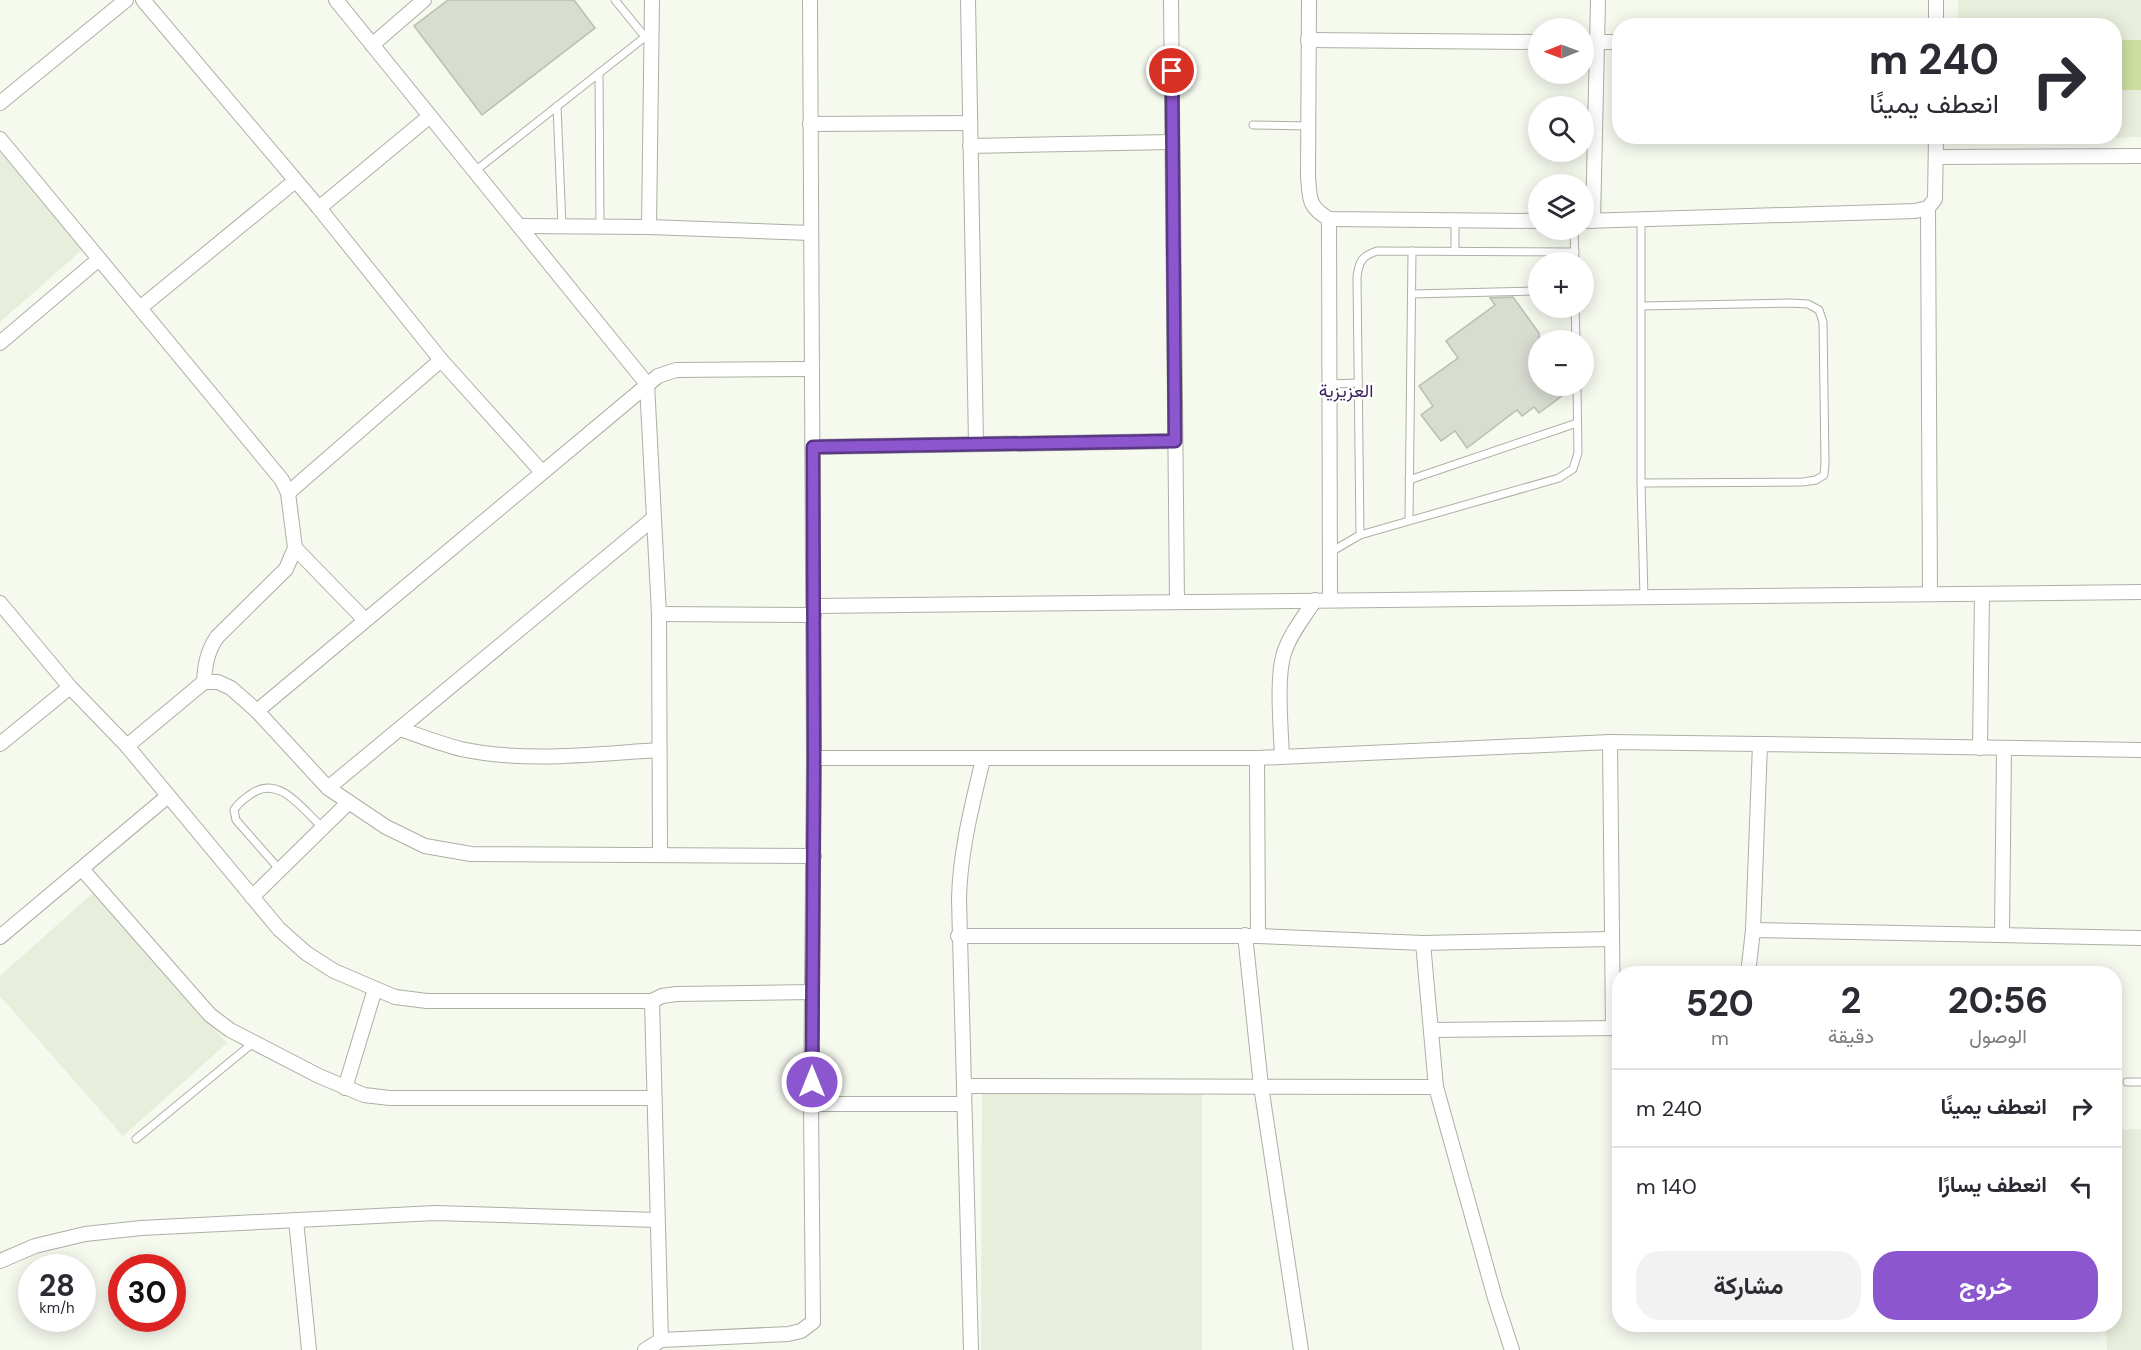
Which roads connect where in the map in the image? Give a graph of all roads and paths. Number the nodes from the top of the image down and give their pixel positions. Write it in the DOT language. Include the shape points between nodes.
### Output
graph roads {
  1 [pos="126,0"];
  2 [pos="143,0"];
  3 [pos="336,0"];
  4 [pos="424,0"];
  5 [pos="615,0"];
  6 [pos="652,0"];
  7 [pos="810,0"];
  8 [pos="968,0"];
  9 [pos="1171,0"];
  10 [pos="1309,0"];
  11 [pos="1598,0"];
  12 [pos="1936,0"];
  13 [pos="1936,18"];
  14 [pos="1594,24"];
  15 [pos="648,36"];
  16 [pos="1308,40"];
  17 [pos="1528,42"];
  18 [pos="1594,42"];
  19 [pos="1612,42"];
  20 [pos="372,45"];
  21 [pos="599,73"];
  22 [pos="1591,84"];
  23 [pos="0,103"];
  24 [pos="557,106"];
  25 [pos="430,116"];
  26 [pos="970,123"];
  27 [pos="810,124"];
  28 [pos="1253,125"];
  29 [pos="1308,126"];
  30 [pos="0,139"];
  31 [pos="1172,142"];
  32 [pos="1936,144"];
  33 [pos="970,146"];
  34 [pos="2141,156"];
  35 [pos="1936,157"];
  36 [pos="475,171"];
  37 [pos="1590,174"];
  38 [pos="296,181"];
  39 [pos="319,208"];
  40 [pos="1928,208"];
  41 [pos="1329,219"];
  42 [pos="1641,220"];
  43 [pos="1455,221"];
  44 [pos="1528,221"];
  45 [pos="1594,221"];
  46 [pos="519,226"];
  47 [pos="562,226"];
  48 [pos="600,226"];
  49 [pos="649,227"];
  50 [pos="811,233"];
  51 [pos="1574,240"];
  52 [pos="1412,251"];
  53 [pos="1455,251"];
  54 [pos="1575,252"];
  55 [pos="99,259"];
  56 [pos="1528,291"];
  57 [pos="1412,294"];
  58 [pos="1642,306"];
  59 [pos="140,309"];
  60 [pos="0,343"];
  61 [pos="441,360"];
  62 [pos="812,369"];
  63 [pos="1358,383"];
  64 [pos="647,384"];
  65 [pos="1329,384"];
  66 [pos="1576,396"];
  67 [pos="1577,423"];
  68 [pos="1175,441"];
  69 [pos="976,444"];
  70 [pos="813,447"];
  71 [pos="541,471"];
  72 [pos="1409,480"];
  73 [pos="1641,483"];
  74 [pos="288,493"];
  75 [pos="654,518"];
  76 [pos="1409,520"];
  77 [pos="1360,535"];
  78 [pos="295,548"];
  79 [pos="1329,553"];
  80 [pos="2141,592"];
  81 [pos="1929,594"];
  82 [pos="1982,594"];
  83 [pos="1644,597"];
  84 [pos="1315,600"];
  85 [pos="1330,600"];
  86 [pos="1177,602"];
  87 [pos="0,603"];
  88 [pos="814,610"];
  89 [pos="658,614"];
  90 [pos="365,620"];
  91 [pos="204,682"];
  92 [pos="70,687"];
  93 [pos="257,711"];
  94 [pos="400,729"];
  95 [pos="1610,742"];
  96 [pos="0,744"];
  97 [pos="1760,744"];
  98 [pos="127,746"];
  99 [pos="1980,748"];
  100 [pos="2004,748"];
  101 [pos="660,750"];
  102 [pos="2141,750"];
  103 [pos="1282,757"];
  104 [pos="814,758"];
  105 [pos="1257,758"];
  106 [pos="983,759"];
  107 [pos="328,789"];
  108 [pos="168,796"];
  109 [pos="349,802"];
  110 [pos="322,828"];
  111 [pos="660,855"];
  112 [pos="813,856"];
  113 [pos="82,868"];
  114 [pos="280,870"];
  115 [pos="252,897"];
  116 [pos="1753,930"];
  117 [pos="2002,934"];
  118 [pos="1252,935"];
  119 [pos="958,936"];
  120 [pos="0,937"];
  121 [pos="2141,938"];
  122 [pos="1612,939"];
  123 [pos="1423,943"];
  124 [pos="1613,966"];
  125 [pos="1749,966"];
  126 [pos="375,989"];
  127 [pos="812,992"];
  128 [pos="652,1001"];
  129 [pos="1612,1028"];
  130 [pos="1431,1030"];
  131 [pos="253,1043"];
  132 [pos="2127,1082"];
  133 [pos="2141,1082"];
  134 [pos="964,1086"];
  135 [pos="1261,1086"];
  136 [pos="1436,1087"];
  137 [pos="345,1088"];
  138 [pos="654,1098"];
  139 [pos="811,1104"];
  140 [pos="964,1104"];
  141 [pos="136,1139"];
  142 [pos="296,1220"];
  143 [pos="657,1220"];
  144 [pos="0,1261"];
  145 [pos="661,1340"];
  146 [pos="309,1350"];
  147 [pos="645,1350"];
  148 [pos="971,1350"];
  149 [pos="1301,1350"];
  150 [pos="1512,1350"];
  1 -- 23 [label="street"];
  2 -- 38 [label="street"];
  3 -- 20 [label="street"];
  4 -- 20 [label="street"];
  5 -- 15 [label="lane"];
  6 -- 15 [label="street"];
  7 -- 27 [label="street"];
  8 -- 26 [label="street"];
  9 -- 31 [label="street"];
  10 -- 16 [label="street"];
  11 -- 14 [label="street"];
  12 -- 13 [label="street"];
  15 -- 21 [label="lane"];
  15 -- 49 [label="street"];
  16 -- 17 [label="street"];
  16 -- 29 [label="street"];
  18 -- 19 [label="street"];
  20 -- 25 [label="street"];
  21 -- 24 [label="lane"];
  21 -- 48 [label="lane"];
  22 -- 37 [label="street"];
  24 -- 36 [label="lane"];
  24 -- 47 [label="lane"];
  25 -- 36 [label="street"];
  25 -- 39 [label="street"];
  26 -- 27 [label="street"];
  26 -- 33 [label="street"];
  27 -- 50 [label="street"];
  28 -- 29 [label="lane"];
  29 -- 41 [label="street" via="1310,196 1315,211"];
  30 -- 55 [label="street"];
  31 -- 33 [label="street"];
  31 -- 68 [label="street"];
  32 -- 35 [label="street"];
  33 -- 69 [label="street"];
  34 -- 35 [label="street"];
  35 -- 40 [label="street" via="1935,199"];
  36 -- 46 [label="street"];
  38 -- 39 [label="street"];
  38 -- 59 [label="street"];
  39 -- 61 [label="street"];
  40 -- 42 [label="street"];
  40 -- 81 [label="street"];
  41 -- 43 [label="street"];
  41 -- 65 [label="street"];
  42 -- 45 [label="street"];
  42 -- 58 [label="lane"];
  43 -- 44 [label="street"];
  43 -- 53 [label="lane"];
  46 -- 47 [label="street"];
  46 -- 64 [label="street"];
  47 -- 48 [label="street"];
  48 -- 49 [label="street"];
  49 -- 50 [label="street"];
  50 -- 62 [label="street"];
  51 -- 54 [label="lane"];
  52 -- 53 [label="lane"];
  52 -- 57 [label="lane"];
  52 -- 63 [label="lane" via="1377,251 1359,262"];
  53 -- 54 [label="lane"];
  55 -- 59 [label="street"];
  55 -- 60 [label="street"];
  56 -- 57 [label="lane"];
  57 -- 72 [label="lane"];
  58 -- 73 [label="lane"];
  58 -- 73 [label="lane" via="1790,303 1808,304 1819,310 1823,322 1825,463 1824,475 1803,482"];
  59 -- 74 [label="street" via="282,480"];
  61 -- 71 [label="street"];
  61 -- 74 [label="street"];
  62 -- 64 [label="street" via="676,370"];
  62 -- 70 [label="street"];
  63 -- 65 [label="lane"];
  63 -- 77 [label="lane"];
  64 -- 71 [label="street"];
  64 -- 75 [label="street"];
  65 -- 79 [label="street"];
  66 -- 67 [label="lane"];
  67 -- 72 [label="lane"];
  67 -- 76 [label="lane" via="1578,453 1573,468 1559,478"];
  68 -- 69 [label="street"];
  68 -- 86 [label="street"];
  69 -- 70 [label="street"];
  70 -- 88 [label="street"];
  71 -- 90 [label="street"];
  72 -- 76 [label="lane"];
  73 -- 83 [label="lane"];
  74 -- 78 [label="street"];
  75 -- 89 [label="street"];
  75 -- 94 [label="street"];
  76 -- 77 [label="lane"];
  77 -- 79 [label="lane"];
  78 -- 90 [label="street"];
  78 -- 91 [label="street" via="286,569 217,637 206,661"];
  79 -- 85 [label="street"];
  80 -- 82 [label="street"];
  81 -- 82 [label="street"];
  81 -- 83 [label="street"];
  82 -- 99 [label="street"];
  83 -- 85 [label="street"];
  84 -- 85 [label="street"];
  84 -- 86 [label="street"];
  84 -- 103 [label="street" via="1289,640 1281,668"];
  86 -- 88 [label="street"];
  87 -- 92 [label="street"];
  88 -- 89 [label="street"];
  88 -- 104 [label="street"];
  89 -- 101 [label="street"];
  90 -- 93 [label="street"];
  91 -- 93 [label="street" via="218,682 231,688"];
  91 -- 98 [label="street"];
  92 -- 96 [label="street"];
  92 -- 98 [label="street"];
  93 -- 107 [label="street"];
  94 -- 101 [label="street" via="460,749 512,755"];
  94 -- 107 [label="street"];
  95 -- 97 [label="street"];
  95 -- 103 [label="street"];
  95 -- 122 [label="street"];
  97 -- 99 [label="street"];
  97 -- 116 [label="street"];
  98 -- 108 [label="street"];
  99 -- 100 [label="street"];
  100 -- 102 [label="street"];
  100 -- 117 [label="street"];
  101 -- 111 [label="street"];
  103 -- 105 [label="street"];
  104 -- 106 [label="street"];
  104 -- 112 [label="street"];
  105 -- 106 [label="street"];
  105 -- 118 [label="street"];
  106 -- 119 [label="street" via="960,870"];
  107 -- 109 [label="street"];
  108 -- 113 [label="street"];
  108 -- 115 [label="street"];
  109 -- 110 [label="street"];
  109 -- 111 [label="street" via="386,827 425,846 471,854"];
  110 -- 114 [label="street"];
  110 -- 114 [label="lane" via="282,790 259,788 238,803 234,810 236,820"];
  111 -- 112 [label="street"];
  112 -- 127 [label="street"];
  113 -- 120 [label="street"];
  113 -- 131 [label="street" via="210,1015"];
  114 -- 115 [label="street"];
  115 -- 126 [label="street" via="306,953 334,972"];
  116 -- 117 [label="street"];
  116 -- 125 [label="street"];
  117 -- 121 [label="street"];
  118 -- 119 [label="street"];
  118 -- 123 [label="street"];
  118 -- 135 [label="street"];
  119 -- 134 [label="street"];
  122 -- 123 [label="street"];
  122 -- 124 [label="street"];
  123 -- 130 [label="street"];
  126 -- 128 [label="street" via="394,997 427,1001"];
  126 -- 137 [label="street"];
  127 -- 128 [label="street" via="676,994"];
  127 -- 139 [label="street"];
  128 -- 138 [label="street"];
  129 -- 130 [label="street"];
  130 -- 136 [label="street"];
  131 -- 137 [label="street"];
  131 -- 141 [label="lane"];
  132 -- 133 [label="lane"];
  134 -- 135 [label="street"];
  134 -- 140 [label="street"];
  135 -- 136 [label="street"];
  135 -- 149 [label="street"];
  136 -- 150 [label="street"];
  137 -- 138 [label="street" via="390,1098"];
  138 -- 143 [label="street"];
  139 -- 140 [label="street"];
  139 -- 145 [label="street" via="813,1322 788,1334"];
  140 -- 148 [label="street"];
  142 -- 143 [label="street" via="435,1214"];
  142 -- 144 [label="street" via="85,1234 35,1246"];
  142 -- 146 [label="street"];
  143 -- 145 [label="street"];
  145 -- 147 [label="street"];
}
